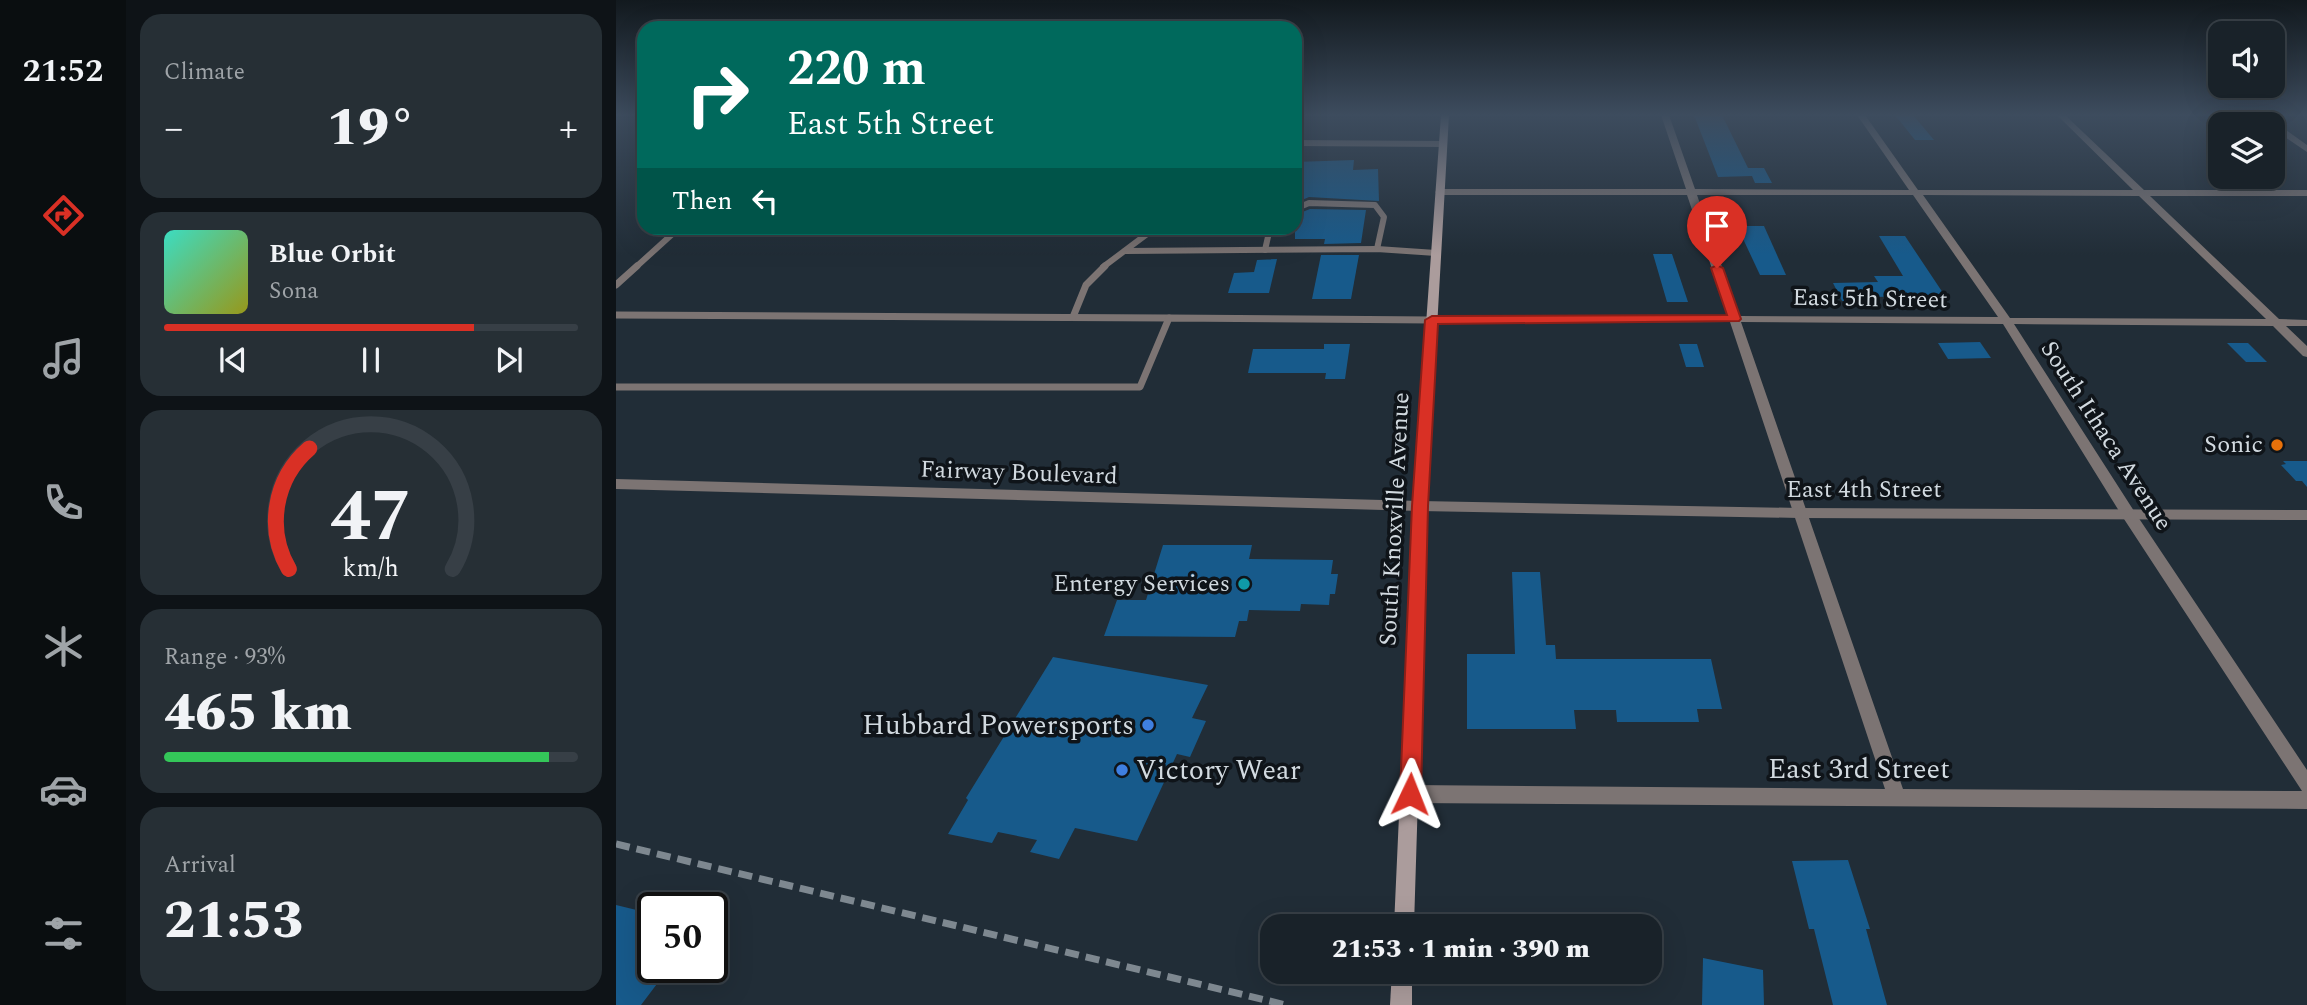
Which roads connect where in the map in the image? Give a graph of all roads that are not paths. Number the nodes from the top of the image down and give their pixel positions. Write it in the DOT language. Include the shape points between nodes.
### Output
graph roads {
  1 [pos="1443,162"];
  2 [pos="1681,162"];
  3 [pos="1895,162"];
  4 [pos="2111,162"];
  5 [pos="1440,192"];
  6 [pos="1692,193"];
  7 [pos="1917,193"];
  8 [pos="2143,193"];
  9 [pos="2307,193"];
  10 [pos="1302,206"];
  11 [pos="671,235"];
  12 [pos="1146,235"];
  13 [pos="1268,235"];
  14 [pos="1377,249"];
  15 [pos="1265,250"];
  16 [pos="1125,251"];
  17 [pos="1436,253"];
  18 [pos="616,285"];
  19 [pos="616,315"];
  20 [pos="1073,317"];
  21 [pos="1169,318"];
  22 [pos="1734,319"];
  23 [pos="1432,320"];
  24 [pos="2007,322"];
  25 [pos="2276,323"];
  26 [pos="2307,323"];
  27 [pos="2307,353"];
  28 [pos="616,387"];
  29 [pos="616,484"];
  30 [pos="1420,506"];
  31 [pos="1799,513"];
  32 [pos="2129,515"];
  33 [pos="2307,515"];
  34 [pos="2307,785"];
  35 [pos="1410,794"];
  36 [pos="1897,797"];
  37 [pos="2307,800"];
  38 [pos="1405,914"];
  39 [pos="1402,984"];
  40 [pos="1401,1005"];
  1 -- 5 [label="main road, South Knoxville Avenue"];
  2 -- 6 [label="street"];
  3 -- 7 [label="street, South Ithaca Avenue"];
  4 -- 8 [label="street"];
  5 -- 6 [label="street"];
  5 -- 17 [label="main road, South Knoxville Avenue"];
  6 -- 7 [label="street"];
  6 -- 22 [label="street"];
  7 -- 8 [label="street"];
  7 -- 24 [label="street, South Ithaca Avenue"];
  8 -- 9 [label="street"];
  8 -- 25 [label="street"];
  10 -- 14 [label="lane" via="1375,205 1384,217"];
  11 -- 18 [label="lane"];
  12 -- 16 [label="lane"];
  13 -- 15 [label="lane"];
  14 -- 15 [label="lane"];
  14 -- 17 [label="lane"];
  15 -- 16 [label="lane"];
  16 -- 20 [label="lane" via="1086,285"];
  17 -- 23 [label="main road, South Knoxville Avenue"];
  19 -- 20 [label="lane"];
  20 -- 21 [label="lane"];
  21 -- 23 [label="lane"];
  21 -- 28 [label="lane" via="1140,387"];
  22 -- 23 [label="street, East 5th Street"];
  22 -- 24 [label="street, East 5th Street"];
  22 -- 31 [label="street"];
  23 -- 30 [label="main road, South Knoxville Avenue"];
  24 -- 25 [label="street, East 5th Street"];
  24 -- 32 [label="street, South Ithaca Avenue"];
  25 -- 26 [label="street, East 5th Street"];
  25 -- 27 [label="street"];
  29 -- 30 [label="street, Fairway Boulevard"];
  30 -- 31 [label="street, East 4th Street"];
  30 -- 35 [label="main road, South Knoxville Avenue"];
  31 -- 32 [label="street, East 4th Street"];
  31 -- 36 [label="street"];
  32 -- 33 [label="street, East 4th Street"];
  32 -- 34 [label="street, South Ithaca Avenue"];
  35 -- 36 [label="street, East 3rd Street"];
  35 -- 38 [label="main road, South Knoxville Avenue"];
  36 -- 37 [label="street, East 3rd Street"];
  39 -- 40 [label="main road"];
}
